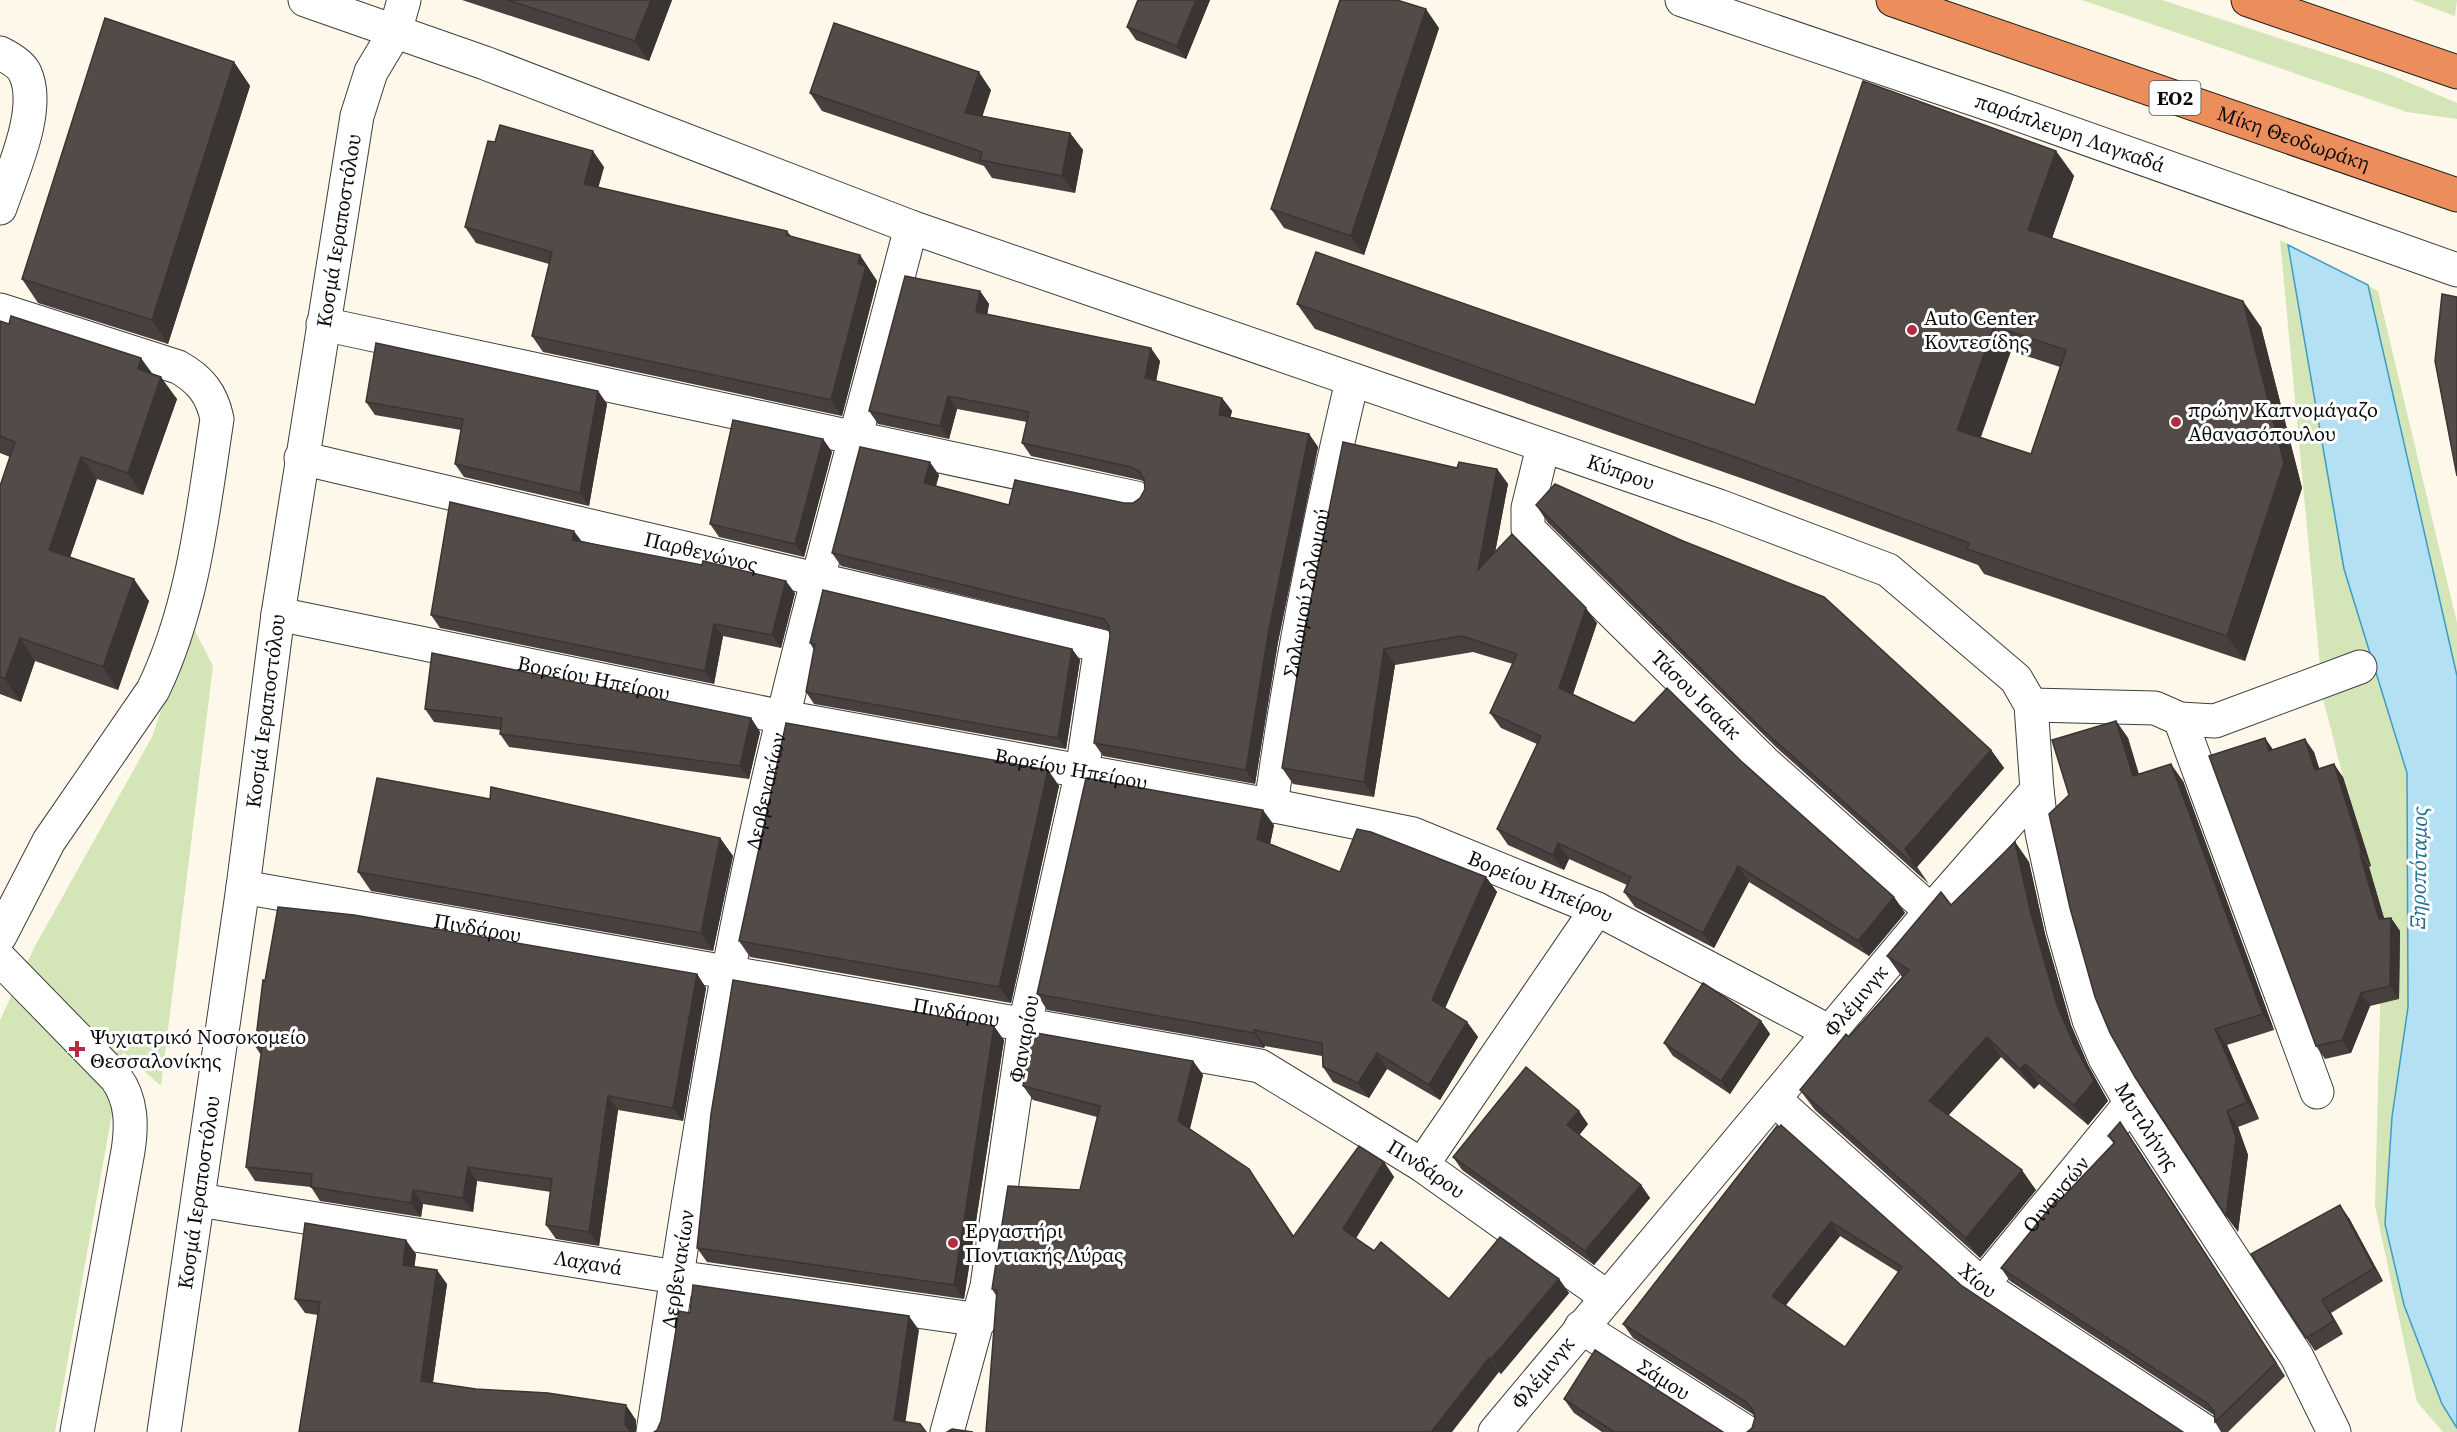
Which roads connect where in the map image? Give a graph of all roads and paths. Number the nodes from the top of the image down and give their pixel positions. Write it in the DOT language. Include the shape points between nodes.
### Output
graph roads {
  1 [pos="305,0"];
  2 [pos="404,0"];
  3 [pos="1682,0"];
  4 [pos="1893,0"];
  5 [pos="2248,0"];
  6 [pos="395,32"];
  7 [pos="0,53"];
  8 [pos="2457,72"];
  9 [pos="2457,195"];
  10 [pos="0,208"];
  11 [pos="911,227"];
  12 [pos="2457,270"];
  13 [pos="0,310"];
  14 [pos="323,324"];
  15 [pos="1353,381"];
  16 [pos="857,437"];
  17 [pos="1543,447"];
  18 [pos="301,458"];
  19 [pos="1136,498"];
  20 [pos="819,580"];
  21 [pos="278,614"];
  22 [pos="1101,646"];
  23 [pos="2360,667"];
  24 [pos="2031,705"];
  25 [pos="783,717"];
  26 [pos="2180,719"];
  27 [pos="1082,771"];
  28 [pos="2037,790"];
  29 [pos="1271,806"];
  30 [pos="243,887"];
  31 [pos="1597,909"];
  32 [pos="1931,911"];
  33 [pos="0,936"];
  34 [pos="0,959"];
  35 [pos="728,973"];
  36 [pos="1025,1024"];
  37 [pos="1830,1032"];
  38 [pos="2317,1092"];
  39 [pos="1774,1099"];
  40 [pos="2131,1103"];
  41 [pos="1422,1165"];
  42 [pos="199,1200"];
  43 [pos="676,1277"];
  44 [pos="1982,1285"];
  45 [pos="1606,1297"];
  46 [pos="980,1320"];
  47 [pos="1581,1327"];
  48 [pos="77,1432"];
  49 [pos="164,1432"];
  50 [pos="653,1432"];
  51 [pos="947,1432"];
  52 [pos="1495,1432"];
  53 [pos="1746,1432"];
  54 [pos="2206,1432"];
  55 [pos="2334,1432"];
  1 -- 6 [label="street, Κύπρου"];
  2 -- 6 [label="street, Κοσμά Ιεραποστόλου"];
  3 -- 12 [label="street, παράπλευρη Λαγκαδά" via="2022,115"];
  4 -- 9 [label="highway, Μίκη Θεοδωράκη / ΕΟ2"];
  5 -- 8 [label="highway"];
  6 -- 11 [label="street, Κύπρου"];
  6 -- 14 [label="street, Κοσμά Ιεραποστόλου" via="371,72 357,116"];
  7 -- 10 [label="street" via="25,71 31,95 29,119"];
  11 -- 15 [label="street, Κύπρου"];
  11 -- 16 [label="street, Δερβενακίων"];
  13 -- 33 [label="street" via="193,375 205,387 217,418 192,579 164,668 153,690 49,841"];
  14 -- 16 [label="street"];
  14 -- 18 [label="street, Κοσμά Ιεραποστόλου"];
  15 -- 17 [label="street, Κύπρου"];
  15 -- 29 [label="street, Σολωμού Σολωμού" via="1323,506 1285,702"];
  16 -- 19 [label="street"];
  16 -- 20 [label="street, Δερβενακίων"];
  17 -- 24 [label="street, Κύπρου" via="1734,511 1888,570 2016,679"];
  17 -- 32 [label="street, Τάσου Ισαάκ" via="1528,508 1528,529 1764,762"];
  18 -- 20 [label="street, Παρθενώνος"];
  18 -- 21 [label="street, Κοσμά Ιεραποστόλου"];
  20 -- 22 [label="street, Παρθενώνος"];
  20 -- 25 [label="street, Δερβενακίων"];
  21 -- 25 [label="street, Βορείου Ηπείρου"];
  21 -- 30 [label="street, Κοσμά Ιεραποστόλου"];
  22 -- 27 [label="street, Φαναρίου"];
  23 -- 26 [label="street" via="2215,721"];
  24 -- 26 [label="street" via="2155,708"];
  24 -- 28 [label="street"];
  25 -- 27 [label="street, Βορείου Ηπείρου"];
  25 -- 35 [label="street, Δερβενακίων"];
  26 -- 38 [label="street"];
  27 -- 29 [label="street, Βορείου Ηπείρου"];
  27 -- 36 [label="street, Φαναρίου"];
  28 -- 32 [label="street, Φλέμινγκ"];
  28 -- 40 [label="street, Μυτιλήνης" via="2052,885 2076,978 2089,1020"];
  29 -- 31 [label="street, Βορείου Ηπείρου" via="1413,834"];
  30 -- 35 [label="street, Πινδάρου"];
  30 -- 42 [label="street, Κοσμά Ιεραποστόλου"];
  31 -- 37 [label="street, Βορείου Ηπείρου"];
  31 -- 41 [label="street"];
  32 -- 37 [label="street, Φλέμινγκ"];
  34 -- 48 [label="street" via="116,1078 130,1110 128,1151"];
  35 -- 36 [label="street, Πινδάρου"];
  35 -- 43 [label="street, Δερβενακίων"];
  36 -- 41 [label="street, Πινδάρου" via="1260,1066"];
  36 -- 46 [label="street, Φαναρίου" via="994,1248"];
  37 -- 39 [label="street, Φλέμινγκ"];
  39 -- 44 [label="street, Χίου"];
  39 -- 45 [label="street, Φλέμινγκ"];
  40 -- 44 [label="street, Οινουσών"];
  40 -- 55 [label="street, Μυτιλήνης" via="2297,1357"];
  41 -- 45 [label="street, Πινδάρου"];
  42 -- 43 [label="street, Λαχανά"];
  42 -- 49 [label="street, Κοσμά Ιεραποστόλου"];
  43 -- 46 [label="street, Λαχανά"];
  43 -- 50 [label="street, Δερβενακίων"];
  44 -- 54 [label="street, Χίου"];
  45 -- 47 [label="street, Φλέμινγκ"];
  46 -- 51 [label="street, Φαναρίου"];
  47 -- 52 [label="street, Φλέμινγκ"];
  47 -- 53 [label="street, Σάμου"];
}
